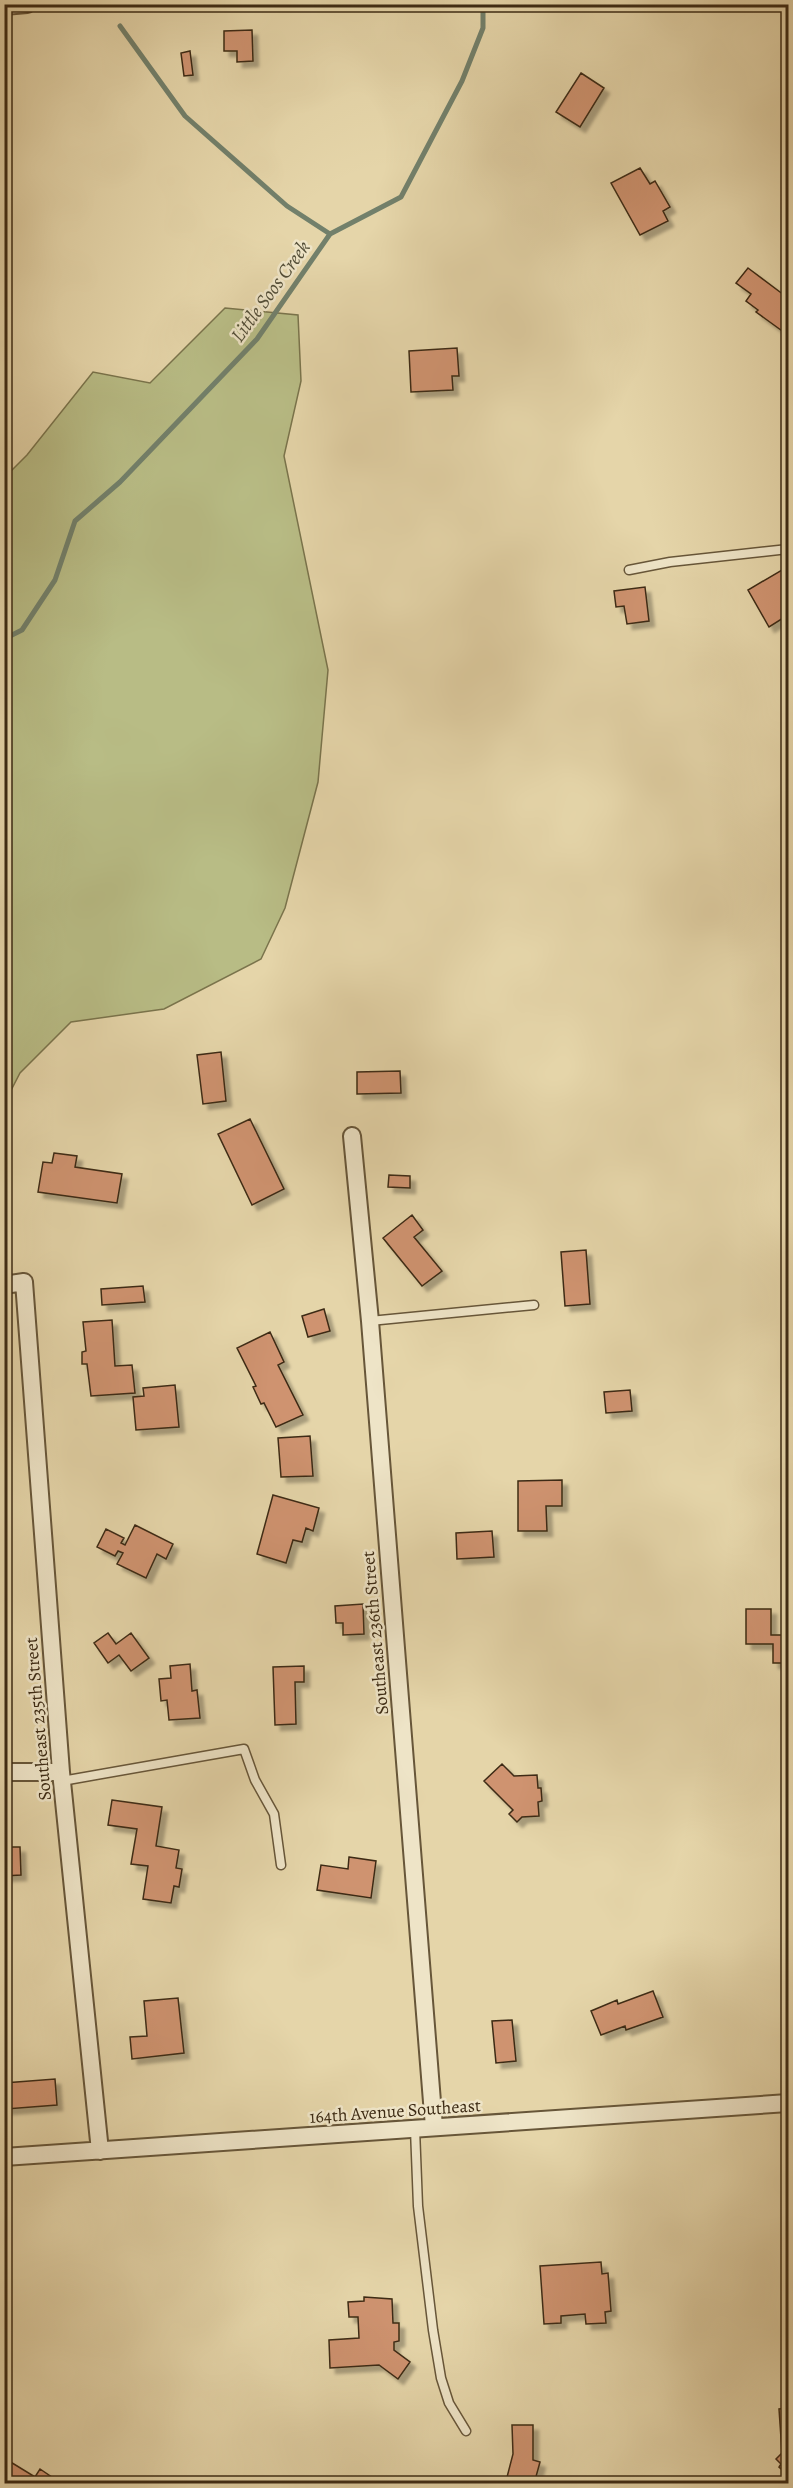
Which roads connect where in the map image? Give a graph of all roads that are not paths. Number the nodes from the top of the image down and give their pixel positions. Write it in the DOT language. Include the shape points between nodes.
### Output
graph roads {
  1 [pos="27,4"];
  2 [pos="4,6"];
  3 [pos="789,549"];
  4 [pos="629,570"];
  5 [pos="352,1137"];
  6 [pos="4,1285"];
  7 [pos="534,1305"];
  8 [pos="370,1321"];
  9 [pos="4,1772"];
  10 [pos="62,1777"];
  11 [pos="281,1865"];
  12 [pos="789,2103"];
  13 [pos="434,2127"];
  14 [pos="415,2129"];
  15 [pos="100,2151"];
  16 [pos="4,2157"];
  17 [pos="466,2431"];
  1 -- 2 [label="street"];
  3 -- 4 [label="lane"];
  5 -- 8 [label="street, Southeast 236th Street"];
  6 -- 10 [label="street, Southeast 235th Street" via="24,1282"];
  7 -- 8 [label="lane"];
  8 -- 13 [label="street, Southeast 236th Street"];
  9 -- 10 [label="street"];
  10 -- 11 [label="lane" via="244,1749 255,1780 274,1814"];
  10 -- 15 [label="street, Southeast 235th Street"];
  12 -- 13 [label="street, 164th Avenue Southeast"];
  13 -- 14 [label="street, 164th Avenue Southeast"];
  14 -- 15 [label="street, 164th Avenue Southeast"];
  14 -- 17 [label="lane" via="418,2206 441,2378"];
  15 -- 16 [label="street, 164th Avenue Southeast"];
}
